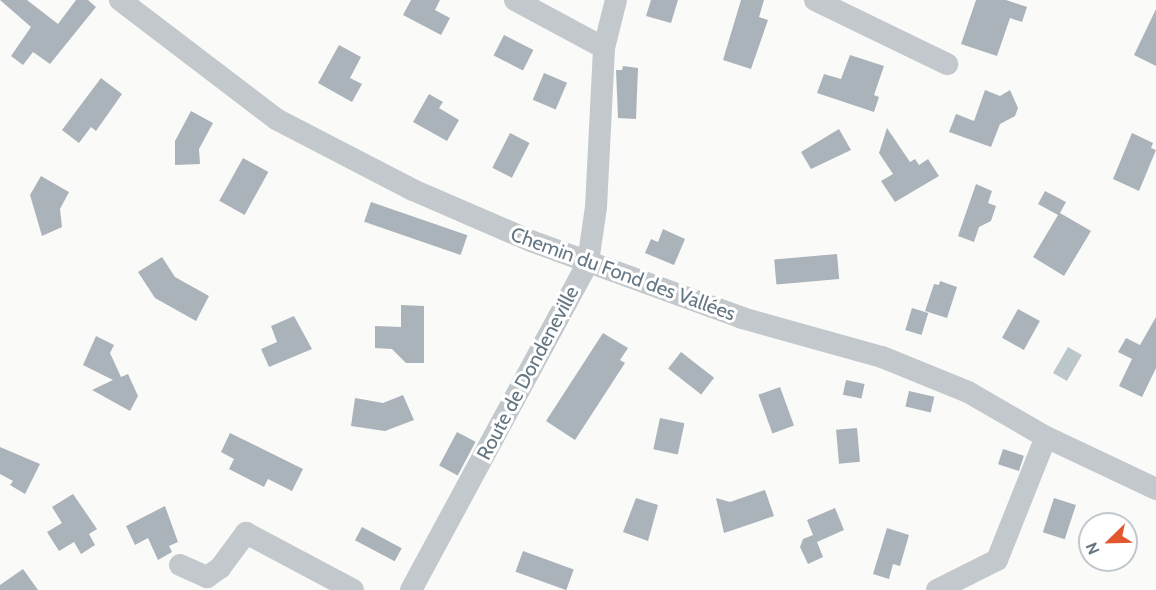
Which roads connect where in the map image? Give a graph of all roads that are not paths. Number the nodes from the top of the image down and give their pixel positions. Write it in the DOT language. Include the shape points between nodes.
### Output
graph roads {
  1 [pos="120,0"];
  2 [pos="515,0"];
  3 [pos="616,0"];
  4 [pos="815,0"];
  5 [pos="604,48"];
  6 [pos="947,64"];
  7 [pos="588,262"];
  8 [pos="1046,437"];
  9 [pos="1156,489"];
  10 [pos="180,565"];
  11 [pos="353,590"];
  12 [pos="411,590"];
  13 [pos="937,590"];
  1 -- 7 [label="street, Chemin du Fond des Vallées" via="276,119 331,151 445,204"];
  2 -- 5 [label="street"];
  3 -- 5 [label="street, Route de Dondeneville"];
  4 -- 6 [label="street"];
  5 -- 7 [label="street, Route de Dondeneville" via="596,207"];
  7 -- 8 [label="street, Chemin du Fond des Vallées" via="742,318 882,357 968,392"];
  7 -- 12 [label="street, Route de Dondeneville"];
  8 -- 9 [label="street, Chemin du Fond des Vallées"];
  8 -- 13 [label="street" via="997,560"];
  10 -- 11 [label="street" via="207,577 220,568 246,533"];
}
